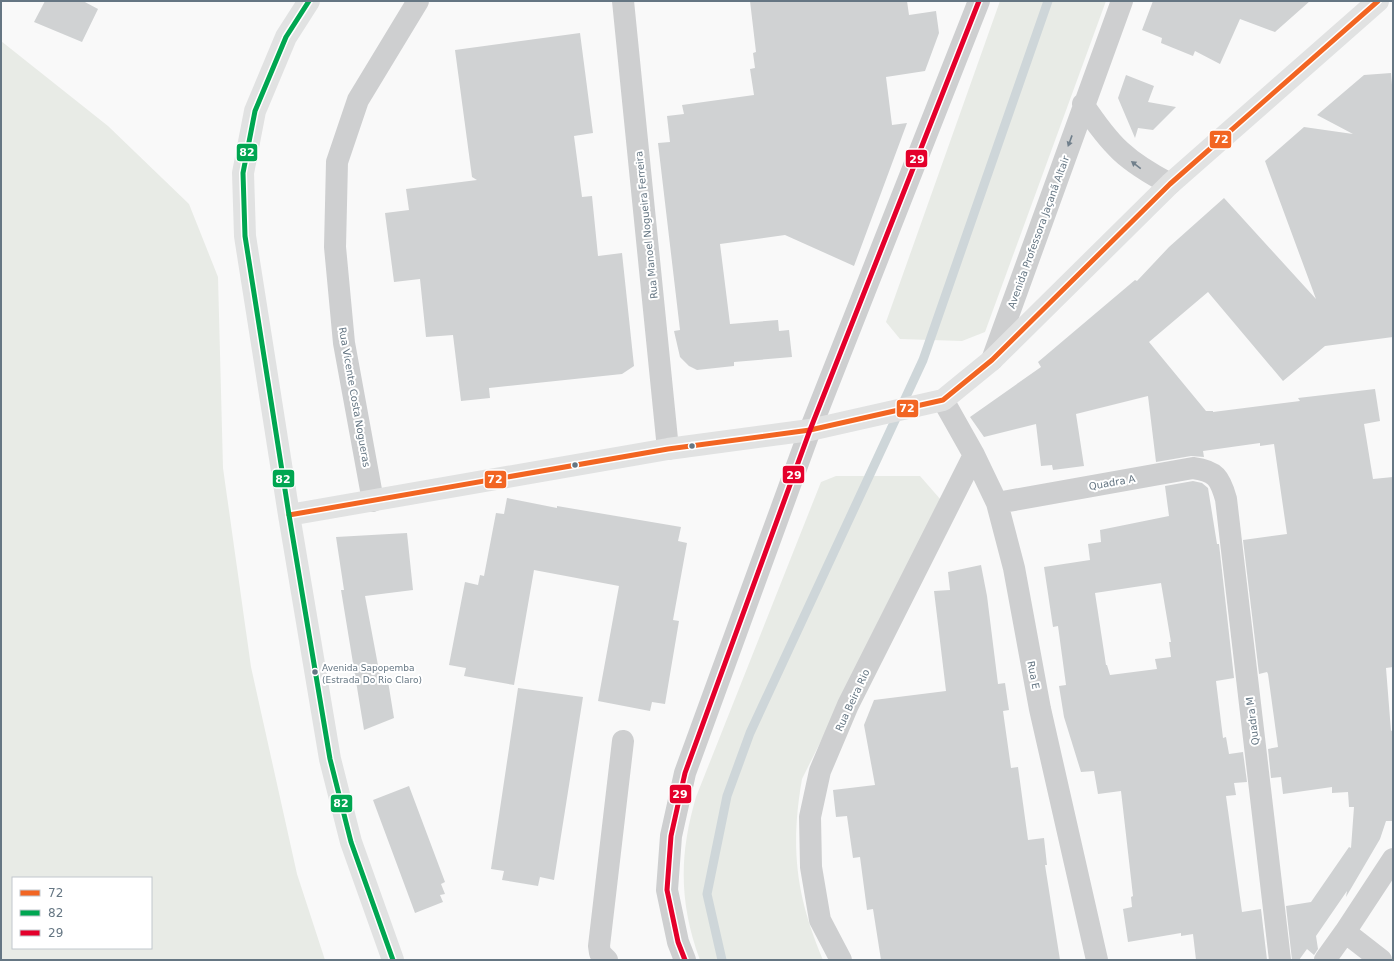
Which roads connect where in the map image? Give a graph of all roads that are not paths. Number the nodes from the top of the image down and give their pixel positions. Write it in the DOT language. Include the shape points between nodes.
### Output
graph roads {
  1 [pos="309,1"];
  2 [pos="418,1"];
  3 [pos="623,1"];
  4 [pos="979,1"];
  5 [pos="1122,1"];
  6 [pos="1378,1"];
  7 [pos="1083,104"];
  8 [pos="1170,184"];
  9 [pos="992,360"];
  10 [pos="933,402"];
  11 [pos="810,430"];
  12 [pos="668,449"];
  13 [pos="974,455"];
  14 [pos="1221,483"];
  15 [pos="373,500"];
  16 [pos="997,503"];
  17 [pos="289,515"];
  18 [pos="623,741"];
  19 [pos="1393,859"];
  20 [pos="1346,932"];
  21 [pos="393,960"];
  22 [pos="607,960"];
  23 [pos="685,960"];
  24 [pos="841,960"];
  25 [pos="1097,960"];
  26 [pos="1280,960"];
  27 [pos="1325,960"];
  28 [pos="1381,960"];
  1 -- 17 [label="main road" via="286,37 255,111 243,173 245,236"];
  2 -- 15 [label="street, Rua Vicente Costa Nogueras" via="358,100 338,162 335,247 344,343"];
  3 -- 12 [label="street, Rua Manoel Nogueira Ferreira"];
  4 -- 11 [label="street"];
  5 -- 7 [label="street, Avenida Professora Jaçanã Altair"];
  6 -- 8 [label="main road"];
  8 -- 7 [label="street, one-way" via="1141,169 1117,150"];
  7 -- 9 [label="street, Avenida Professora Jaçanã Altair, one-way"];
  8 -- 9 [label="main road"];
  9 -- 10 [label="main road"];
  10 -- 11 [label="main road"];
  10 -- 13 [label="street, Rua E"];
  11 -- 12 [label="main road"];
  11 -- 23 [label="street" via="685,773 671,836 667,890 678,942"];
  12 -- 15 [label="main road"];
  13 -- 16 [label="street, Rua E"];
  13 -- 24 [label="street, Rua Beira Rio" via="848,706 820,771 810,816 811,867 820,920"];
  14 -- 16 [label="street, Quadra A" via="1214,474 1193,468"];
  14 -- 26 [label="street, Quadra M" via="1226,499"];
  15 -- 17 [label="main road"];
  16 -- 25 [label="street, Rua E" via="1014,568 1040,709"];
  17 -- 21 [label="main road" via="330,759 351,842"];
  18 -- 22 [label="street" via="599,946 600,952"];
  19 -- 20 [label="street"];
  20 -- 27 [label="street"];
  20 -- 28 [label="street"];
}
